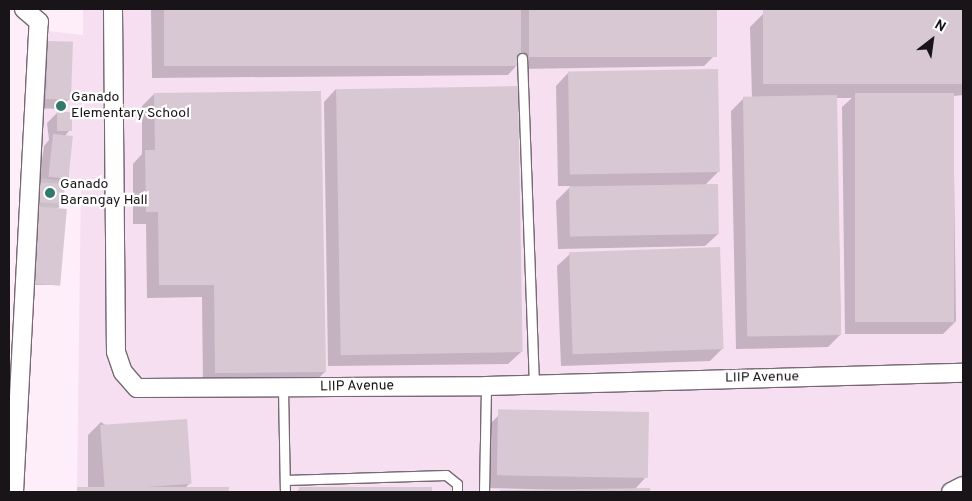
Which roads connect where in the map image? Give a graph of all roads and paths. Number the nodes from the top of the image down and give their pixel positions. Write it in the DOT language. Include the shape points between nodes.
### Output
graph roads {
  1 [pos="24,9"];
  2 [pos="113,9"];
  3 [pos="522,58"];
  4 [pos="963,373"];
  5 [pos="534,384"];
  6 [pos="486,386"];
  7 [pos="282,389"];
  8 [pos="285,480"];
  9 [pos="963,486"];
  10 [pos="14,492"];
  11 [pos="285,492"];
  12 [pos="457,492"];
  13 [pos="484,492"];
  14 [pos="951,492"];
  1 -- 10 [label="street" via="39,22"];
  2 -- 7 [label="street, LIIP Avenue" via="116,352 123,372 137,388"];
  3 -- 5 [label="lane"];
  4 -- 5 [label="street, LIIP Avenue"];
  5 -- 6 [label="street, LIIP Avenue"];
  6 -- 7 [label="street, LIIP Avenue"];
  6 -- 13 [label="lane"];
  7 -- 8 [label="lane"];
  8 -- 11 [label="lane"];
  8 -- 12 [label="lane" via="446,475 457,484"];
  9 -- 14 [label="street"];
}
